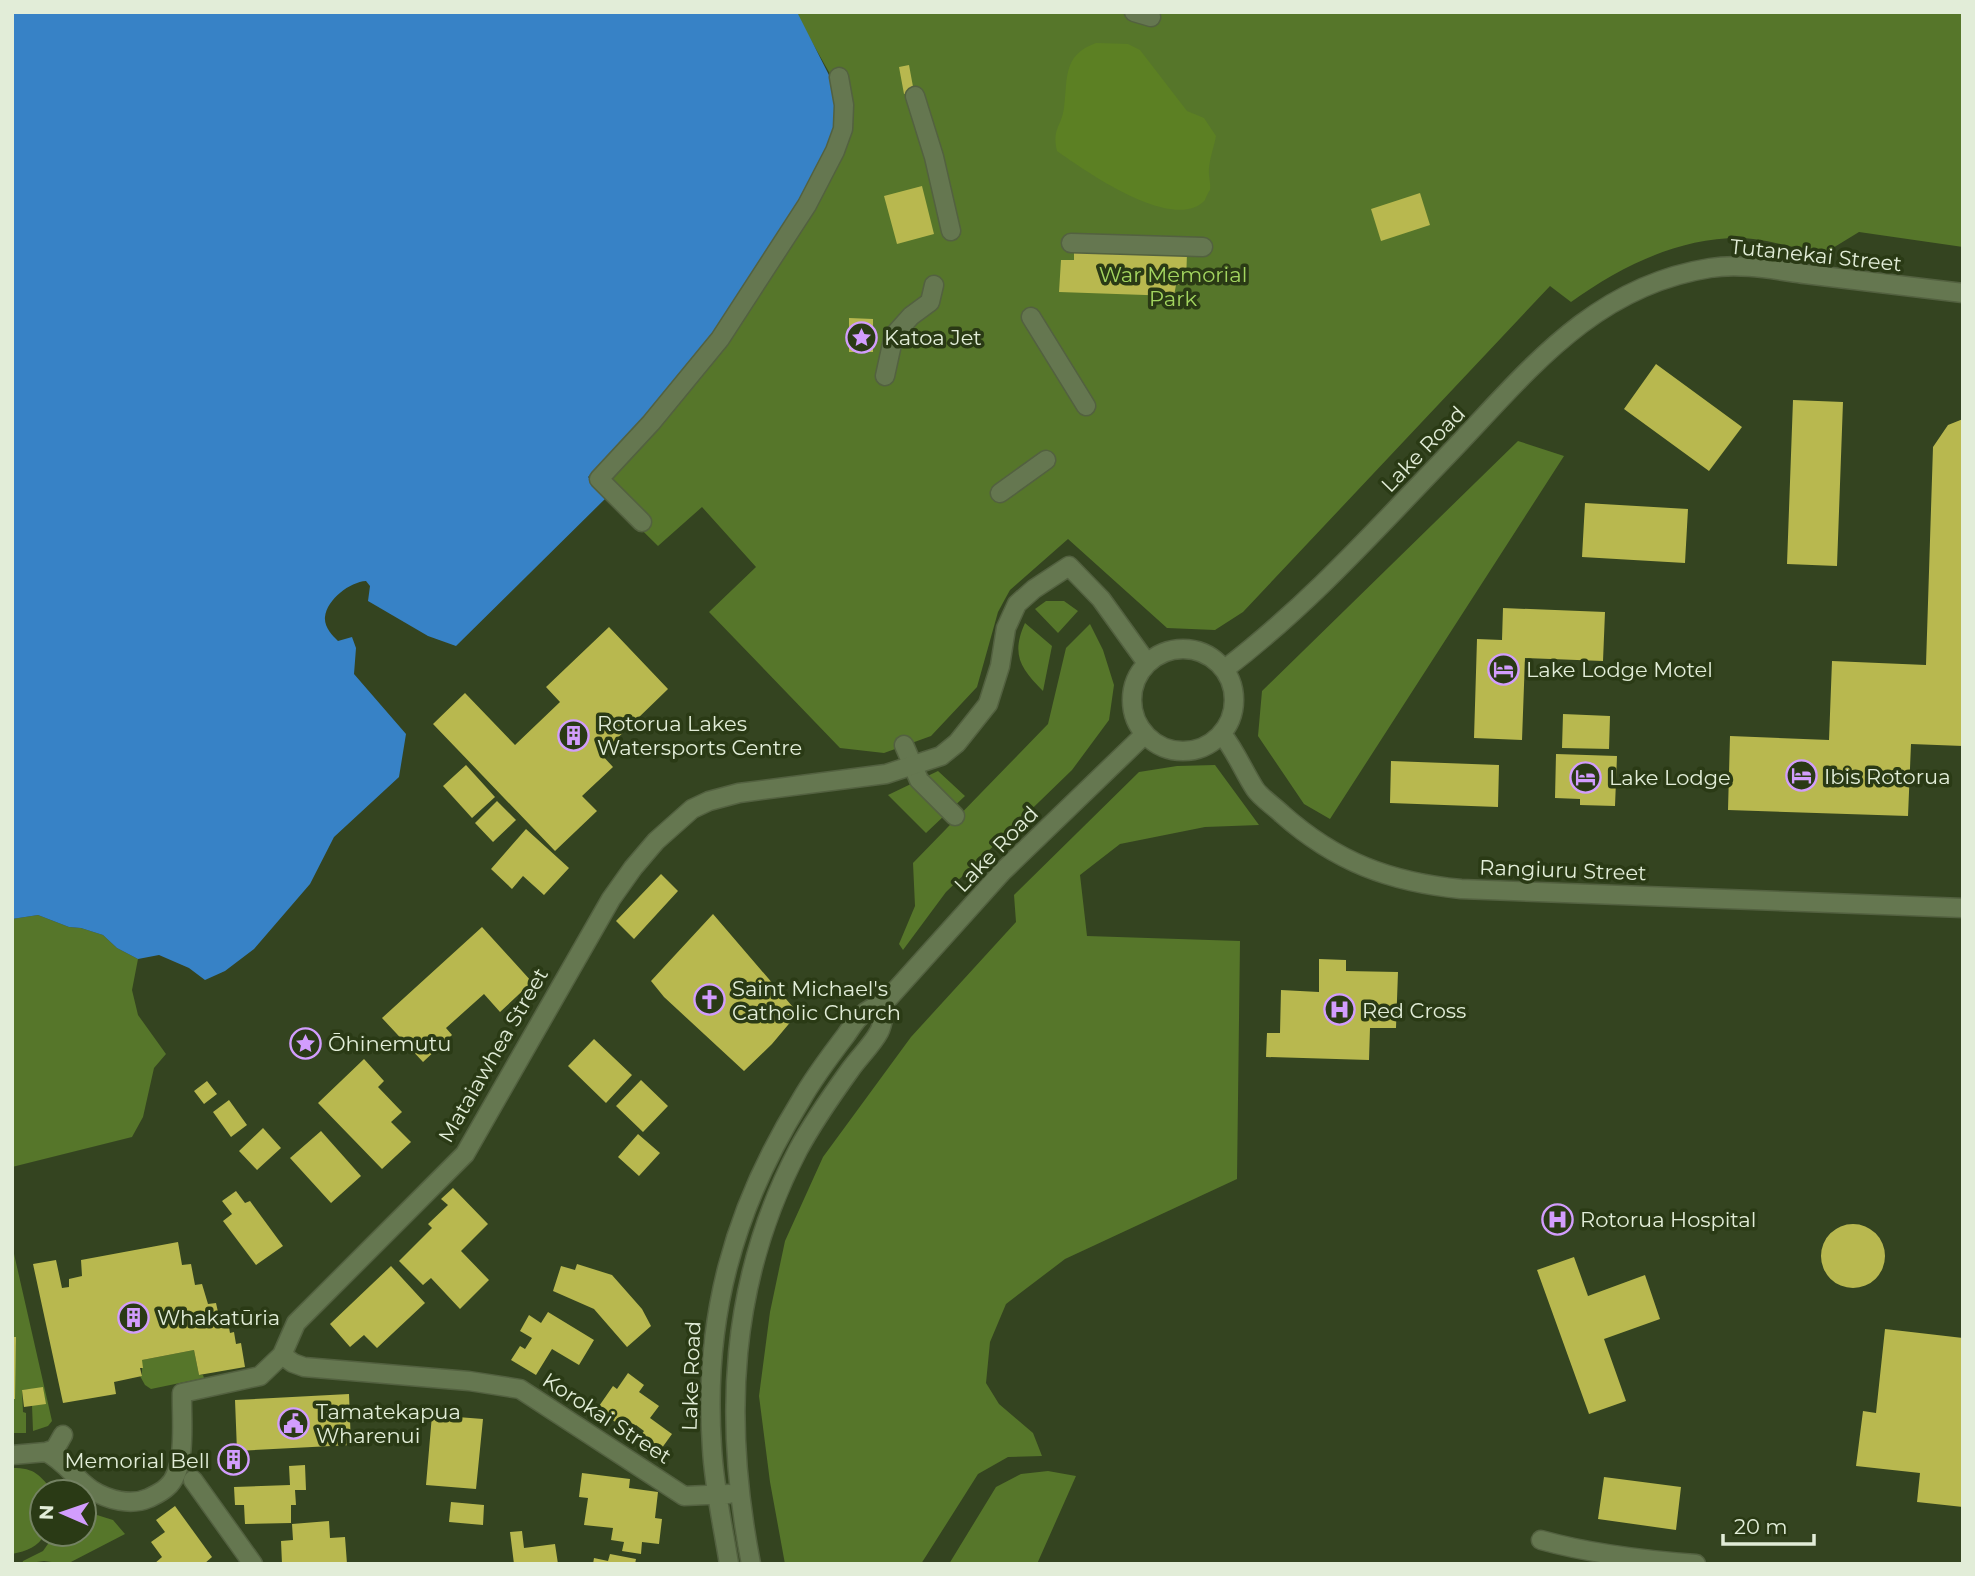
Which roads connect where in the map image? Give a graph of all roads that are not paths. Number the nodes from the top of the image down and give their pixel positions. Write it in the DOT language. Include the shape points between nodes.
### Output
graph roads {
  1 [pos="1134,12"];
  2 [pos="1152,17"];
  3 [pos="839,77"];
  4 [pos="915,96"];
  5 [pos="951,231"];
  6 [pos="1071,243"];
  7 [pos="1203,247"];
  8 [pos="1666,278"];
  9 [pos="934,285"];
  10 [pos="1963,293"];
  11 [pos="1031,317"];
  12 [pos="885,376"];
  13 [pos="1086,405"];
  14 [pos="1046,460"];
  15 [pos="1000,493"];
  16 [pos="642,522"];
  17 [pos="1147,663"];
  18 [pos="1224,669"];
  19 [pos="1222,734"];
  20 [pos="1144,735"];
  21 [pos="904,746"];
  22 [pos="912,766"];
  23 [pos="955,816"];
  24 [pos="1963,908"];
  25 [pos="886,1001"];
  26 [pos="724,1274"];
  27 [pos="748,1280"];
  28 [pos="282,1355"];
  29 [pos="12,1455"];
  30 [pos="192,1480"];
  31 [pos="739,1491"];
  32 [pos="717,1495"];
  33 [pos="1541,1540"];
  34 [pos="253,1564"];
  35 [pos="729,1564"];
  36 [pos="751,1564"];
  37 [pos="1696,1564"];
  1 -- 2 [label="street"];
  3 -- 16 [label="street" via="843,129 807,205 720,339 598,479"];
  4 -- 5 [label="street"];
  6 -- 7 [label="street"];
  8 -- 10 [label="street, Tutanekai Street" via="1713,267 1762,268"];
  8 -- 18 [label="street, Lake Road" via="1621,296 1580,323 1520,378 1320,589"];
  9 -- 12 [label="street" via="930,302 894,335"];
  11 -- 13 [label="street"];
  14 -- 15 [label="street"];
  17 -- 18 [label="street" via="1161,653 1196,650"];
  17 -- 20 [label="street" via="1132,698"];
  17 -- 22 [label="street, Mataiawhea Street" via="1101,599 1069,566 1017,604 1006,628 993,694 984,712 949,750"];
  18 -- 19 [label="street" via="1234,702"];
  19 -- 20 [label="street" via="1198,750 1184,752 1169,750"];
  19 -- 24 [label="street, Rangiuru Street" via="1256,791 1303,833 1388,877 1461,889"];
  20 -- 25 [label="street, Lake Road" via="1002,872"];
  21 -- 22 [label="street"];
  22 -- 23 [label="street" via="919,780"];
  22 -- 28 [label="street, Mataiawhea Street" via="886,774 739,793 692,809 644,854 611,899 465,1154 296,1323"];
  25 -- 26 [label="street, Lake Road" via="862,1015 780,1134 752,1193"];
  25 -- 27 [label="street, Lake Road" via="880,1031 799,1149 763,1231"];
  26 -- 27 [label="street"];
  26 -- 32 [label="street, Lake Road" via="712,1355 710,1408"];
  27 -- 31 [label="street, Lake Road" via="735,1390"];
  28 -- 29 [label="street, Mataiawhea Street" via="260,1376 181,1393 181,1457 174,1477 167,1488 141,1501 132,1503 90,1488 72,1470 63,1435 55,1450"];
  28 -- 32 [label="street, Korokai Street" via="304,1367 520,1389 684,1496"];
  30 -- 34 [label="street"];
  31 -- 32 [label="street, Korokai Street"];
  31 -- 36 [label="street, Lake Road"];
  32 -- 35 [label="street, Lake Road"];
  33 -- 37 [label="street" via="1637,1559"];
}
